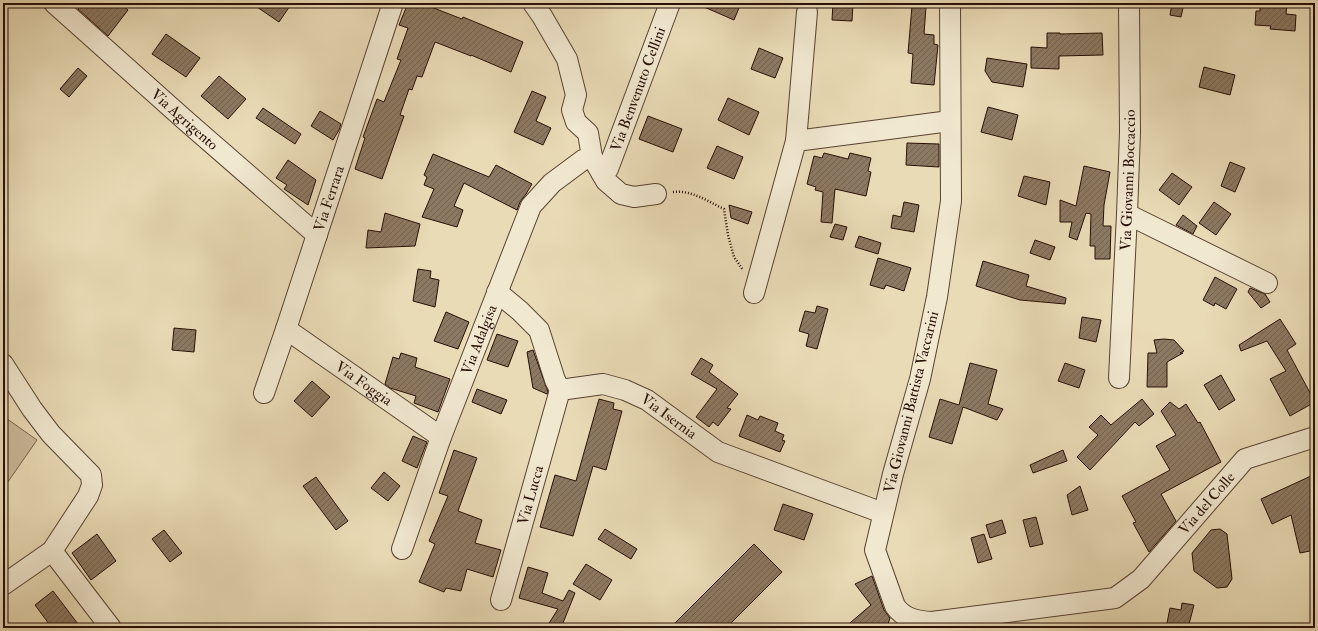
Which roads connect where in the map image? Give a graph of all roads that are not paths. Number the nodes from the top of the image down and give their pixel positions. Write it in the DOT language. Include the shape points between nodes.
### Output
graph roads {
  1 [pos="54,3"];
  2 [pos="393,3"];
  3 [pos="533,3"];
  4 [pos="670,3"];
  5 [pos="950,3"];
  6 [pos="1129,3"];
  7 [pos="807,12"];
  8 [pos="950,121"];
  9 [pos="796,141"];
  10 [pos="592,157"];
  11 [pos="602,174"];
  12 [pos="656,194"];
  13 [pos="1127,214"];
  14 [pos="317,235"];
  15 [pos="1267,283"];
  16 [pos="497,292"];
  17 [pos="754,293"];
  18 [pos="286,329"];
  19 [pos="3,364"];
  20 [pos="1119,378"];
  21 [pos="560,390"];
  22 [pos="264,393"];
  23 [pos="441,437"];
  24 [pos="1315,437"];
  25 [pos="883,513"];
  26 [pos="402,549"];
  27 [pos="52,551"];
  28 [pos="3,585"];
  29 [pos="1115,598"];
  30 [pos="501,600"];
  31 [pos="111,628"];
  1 -- 14 [label="street, Via Agrigento"];
  2 -- 14 [label="street, Via Ferrara"];
  3 -- 10 [label="street" via="567,59 576,95 572,110 576,122 588,133"];
  4 -- 11 [label="street, Via Benvenuto Cellini" via="608,168"];
  5 -- 8 [label="street, Via Giovanni Battista Vaccarini"];
  6 -- 13 [label="street, Via Giovanni Boccaccio" via="1130,132"];
  7 -- 9 [label="street"];
  8 -- 9 [label="street"];
  8 -- 25 [label="street, Via Giovanni Battista Vaccarini" via="951,201 937,298 920,379"];
  9 -- 17 [label="street"];
  10 -- 11 [label="street"];
  10 -- 16 [label="street, Via Adalgisa" via="583,160 552,183 531,206"];
  11 -- 12 [label="street" via="621,194"];
  13 -- 15 [label="street"];
  13 -- 20 [label="street, Via Giovanni Boccaccio"];
  14 -- 18 [label="street, Via Ferrara"];
  16 -- 21 [label="street" via="539,330"];
  16 -- 23 [label="street, Via Adalgisa"];
  18 -- 22 [label="street, Via Ferrara"];
  18 -- 23 [label="street, Via Foggia"];
  19 -- 27 [label="street" via="51,434 91,475 92,485 88,496"];
  21 -- 25 [label="street, Via Isernia" via="603,384 626,390 647,400 718,452"];
  21 -- 30 [label="street, Via Lucca"];
  23 -- 26 [label="street, Via Adalgisa"];
  24 -- 29 [label="street, Via del Colle" via="1246,459 1141,579"];
  25 -- 29 [label="street, Via Giovanni Battista Vaccarini" via="875,550 895,606 900,614 918,621 932,622"];
  27 -- 28 [label="street"];
  27 -- 31 [label="street"];
}
